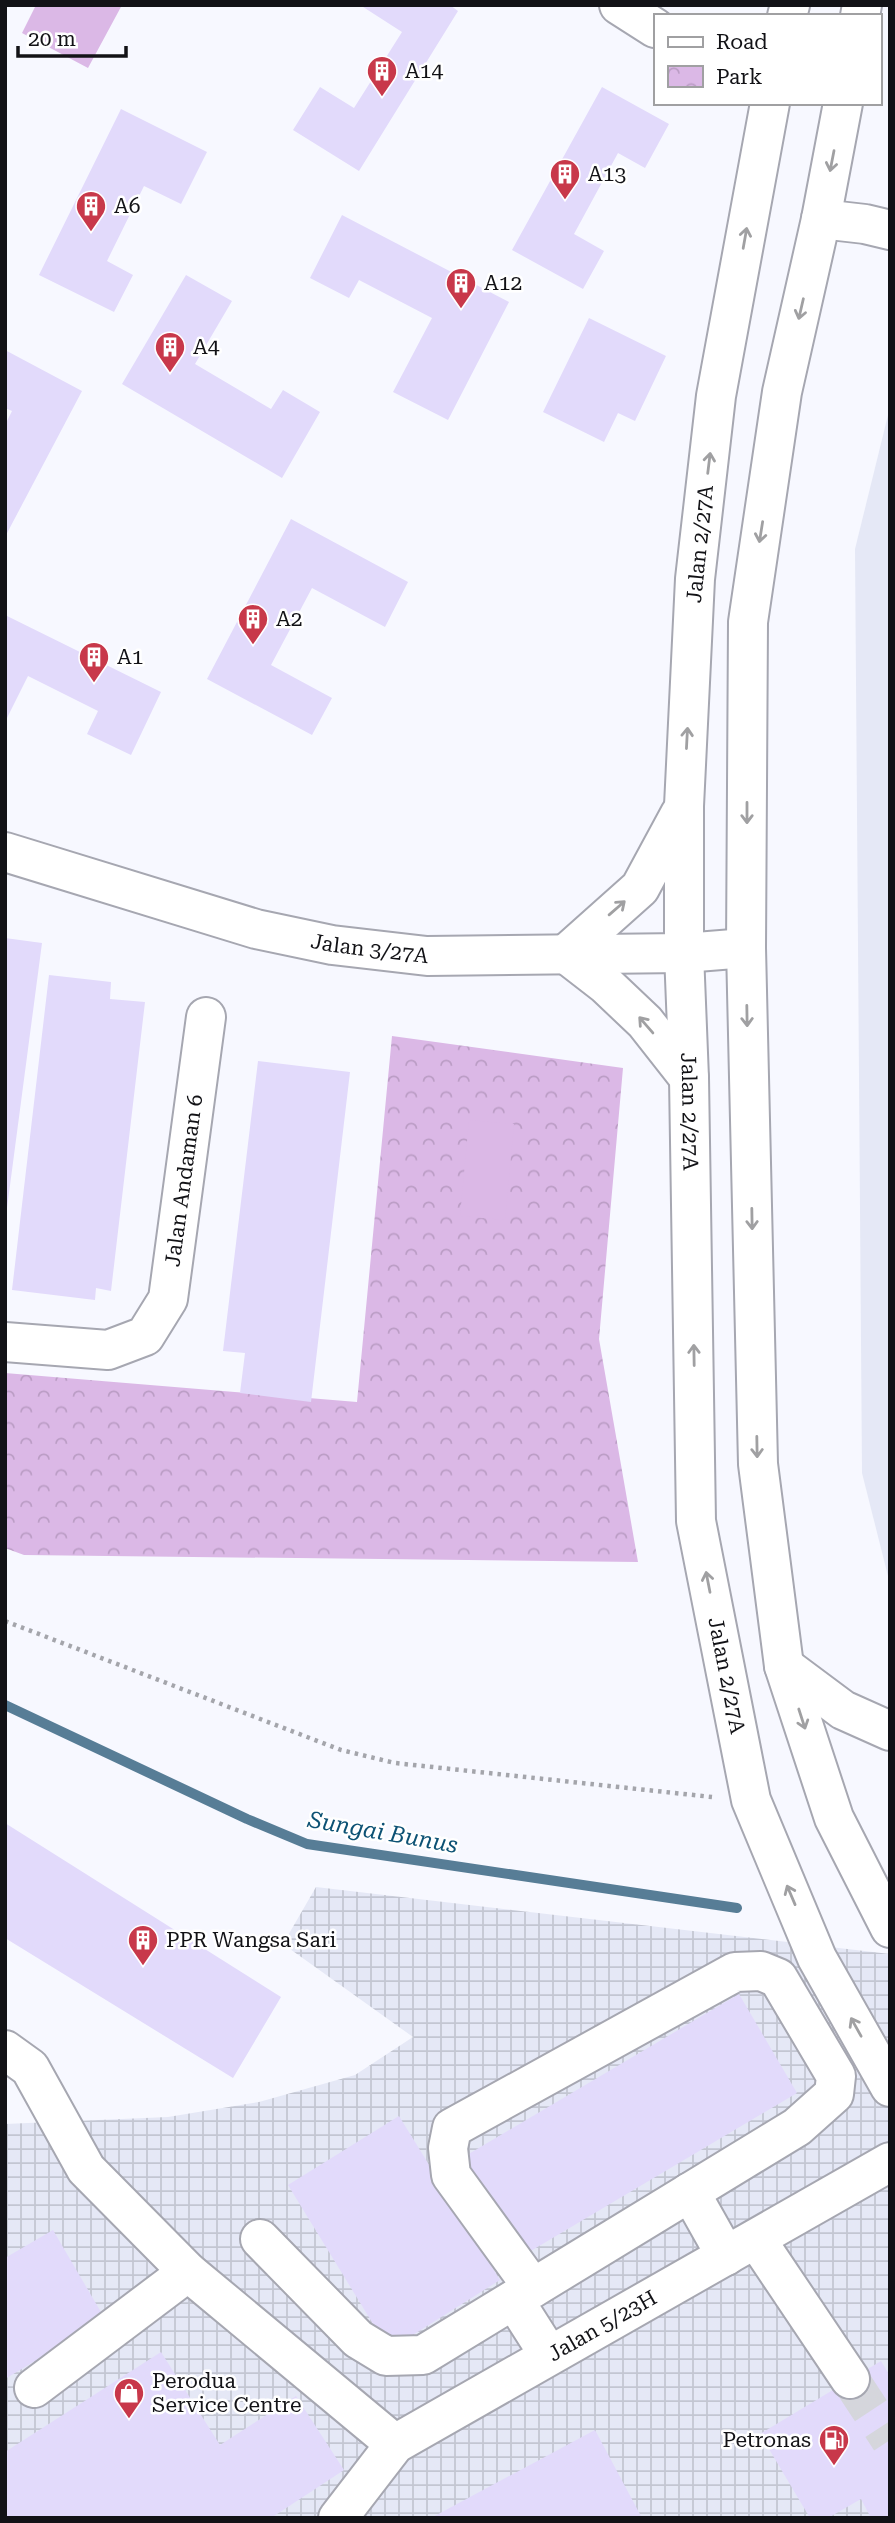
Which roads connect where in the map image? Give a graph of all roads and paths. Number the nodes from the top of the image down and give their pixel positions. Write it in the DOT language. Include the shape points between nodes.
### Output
graph roads {
  1 [pos="619,5"];
  2 [pos="654,27"];
  3 [pos="770,105"];
  4 [pos="843,105"];
  5 [pos="821,219"];
  6 [pos="890,230"];
  7 [pos="684,806"];
  8 [pos="5,852"];
  9 [pos="746,948"];
  10 [pos="684,953"];
  11 [pos="566,954"];
  12 [pos="206,1017"];
  13 [pos="689,1079"];
  14 [pos="5,1342"];
  15 [pos="5,1621"];
  16 [pos="784,1665"];
  17 [pos="890,1731"];
  18 [pos="751,1800"];
  19 [pos="890,1928"];
  20 [pos="14,2063"];
  21 [pos="890,2087"];
  22 [pos="890,2162"];
  23 [pos="690,2192"];
  24 [pos="260,2239"];
  25 [pos="741,2247"];
  26 [pos="188,2272"];
  27 [pos="523,2294"];
  28 [pos="549,2355"];
  29 [pos="850,2379"];
  30 [pos="34,2388"];
  31 [pos="395,2444"];
  32 [pos="338,2518"];
  1 -- 2 [label="main road"];
  7 -- 3 [label="main road, Jalan 2/27A, one-way" via="695,579 716,396"];
  4 -- 5 [label="main road, one-way"];
  5 -- 6 [label="main road"];
  5 -- 9 [label="main road, one-way" via="782,392 748,622"];
  7 -- 10 [label="main road, Jalan 2/27A"];
  11 -- 7 [label="main road, one-way" via="640,888"];
  8 -- 11 [label="main road, Jalan 3/27A" via="256,929 332,945 426,956"];
  9 -- 10 [label="main road, Jalan 3/27A"];
  9 -- 16 [label="main road, one-way" via="758,1464"];
  10 -- 11 [label="main road, Jalan 3/27A"];
  10 -- 13 [label="main road, Jalan 2/27A"];
  13 -- 11 [label="main road, one-way" via="645,1022"];
  12 -- 14 [label="main road, Jalan Andaman 6" via="167,1299 145,1336 107,1350"];
  18 -- 13 [label="main road, Jalan 2/27A, one-way" via="696,1521"];
  15 -- 18 [label="path" via="341,1750 395,1763"];
  16 -- 17 [label="main road" via="843,1710"];
  16 -- 19 [label="main road, one-way" via="834,1818"];
  21 -- 18 [label="main road, Jalan 2/27A, one-way" via="817,1958"];
  20 -- 26 [label="main road" via="86,2169"];
  22 -- 25 [label="main road, Jalan 5/23H"];
  23 -- 25 [label="main road"];
  23 -- 27 [label="main road"];
  23 -- 27 [label="main road" via="797,2127 834,2094 836,2076 778,1978 761,1971 735,1972 452,2127 447,2148 452,2175"];
  24 -- 27 [label="main road" via="358,2339 386,2356 423,2355"];
  25 -- 28 [label="main road, Jalan 5/23H"];
  25 -- 29 [label="main road"];
  26 -- 30 [label="main road"];
  26 -- 31 [label="main road"];
  27 -- 28 [label="main road"];
  28 -- 31 [label="main road, Jalan 5/23H"];
  31 -- 32 [label="main road, Jalan 5/23H"];
}
